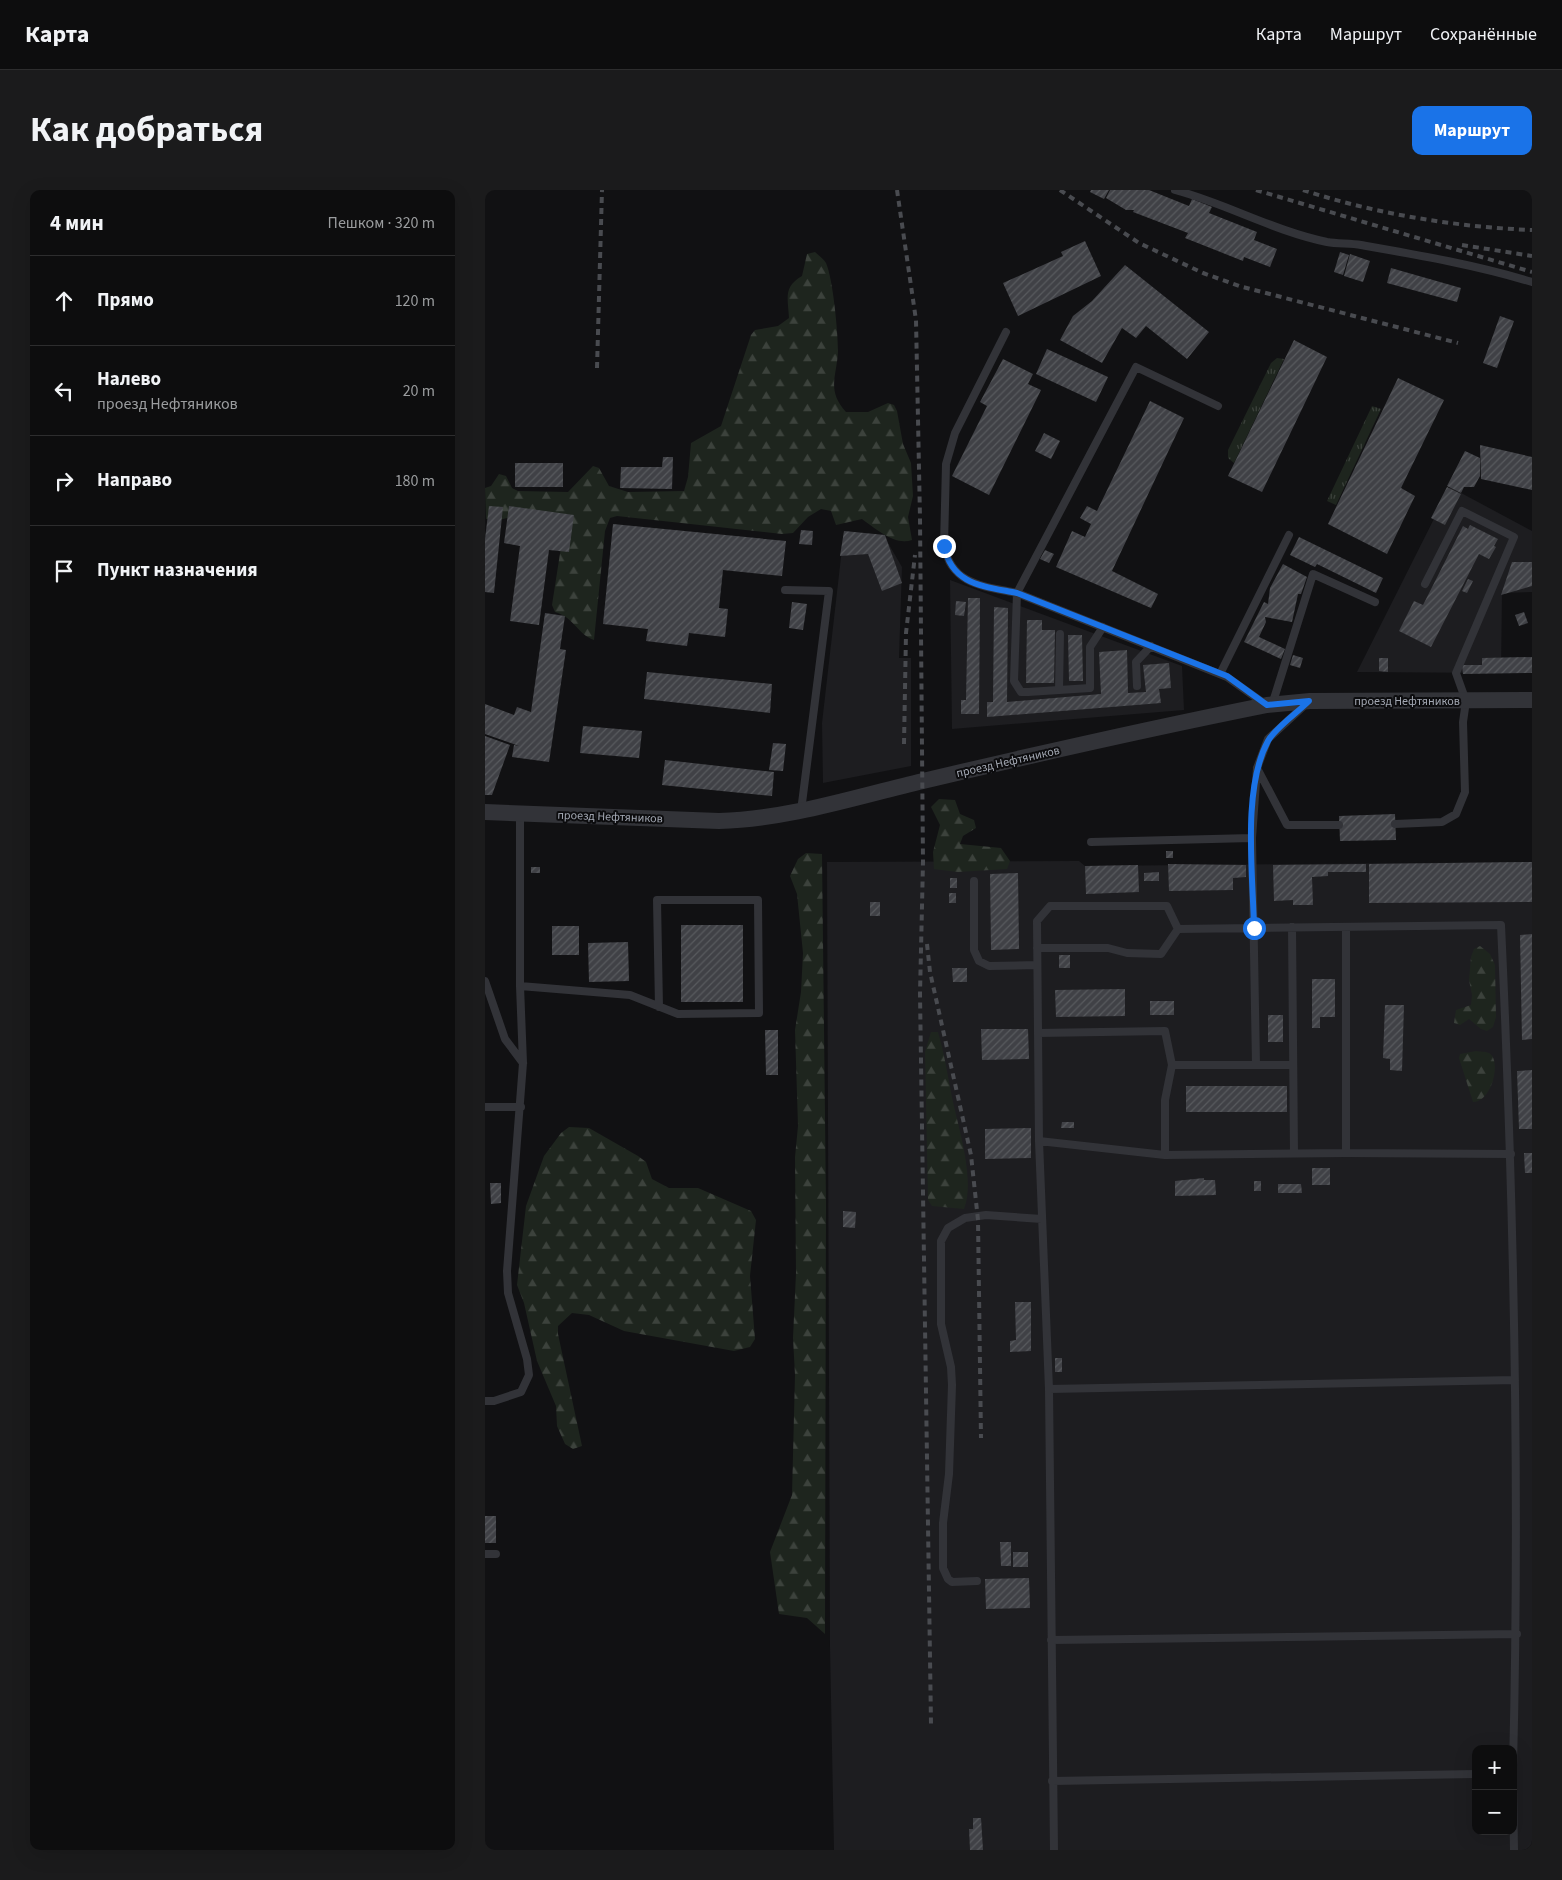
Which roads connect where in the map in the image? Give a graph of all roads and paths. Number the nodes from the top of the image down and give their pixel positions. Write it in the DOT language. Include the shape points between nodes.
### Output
graph roads {
  1 [pos="1175,190"];
  2 [pos="1532,282"];
  3 [pos="1006,332"];
  4 [pos="1218,406"];
  5 [pos="1289,535"];
  6 [pos="1425,584"];
  7 [pos="785,590"];
  8 [pos="1017,593"];
  9 [pos="1375,602"];
  10 [pos="1103,627"];
  11 [pos="1060,634"];
  12 [pos="1151,646"];
  13 [pos="1220,674"];
  14 [pos="1137,686"];
  15 [pos="1059,690"];
  16 [pos="1532,700"];
  17 [pos="1309,701"];
  18 [pos="1466,701"];
  19 [pos="1269,705"];
  20 [pos="1257,768"];
  21 [pos="801,811"];
  22 [pos="485,812"];
  23 [pos="520,813"];
  24 [pos="1395,824"];
  25 [pos="1339,825"];
  26 [pos="1252,838"];
  27 [pos="1091,842"];
  28 [pos="974,881"];
  29 [pos="1292,927"];
  30 [pos="1346,927"];
  31 [pos="1254,928"];
  32 [pos="1178,929"];
  33 [pos="1037,948"];
  34 [pos="1037,965"];
  35 [pos="485,981"];
  36 [pos="520,986"];
  37 [pos="659,1007"];
  38 [pos="1038,1033"];
  39 [pos="523,1063"];
  40 [pos="1172,1065"];
  41 [pos="1256,1065"];
  42 [pos="1293,1065"];
  43 [pos="485,1107"];
  44 [pos="521,1107"];
  45 [pos="1039,1141"];
  46 [pos="1294,1153"];
  47 [pos="1346,1153"];
  48 [pos="1511,1154"];
  49 [pos="1165,1155"];
  50 [pos="1042,1219"];
  51 [pos="1515,1380"];
  52 [pos="1049,1388"];
  53 [pos="485,1402"];
  54 [pos="485,1554"];
  55 [pos="496,1554"];
  56 [pos="977,1581"];
  57 [pos="1517,1634"];
  58 [pos="1051,1640"];
  59 [pos="1514,1745"];
  60 [pos="1472,1774"];
  61 [pos="1052,1781"];
  62 [pos="1513,1790"];
  63 [pos="1054,1850"];
  64 [pos="1514,1850"];
  1 -- 2 [label="lane" via="1327,242 1431,257"];
  3 -- 8 [label="lane" via="955,433 946,464 944,546 946,559 966,580"];
  4 -- 8 [label="lane" via="1135,367"];
  5 -- 13 [label="lane"];
  6 -- 18 [label="lane" via="1462,511 1515,538 1456,673"];
  7 -- 21 [label="lane" via="829,590"];
  8 -- 10 [label="lane"];
  8 -- 15 [label="lane" via="1016,688 1021,692"];
  9 -- 19 [label="lane" via="1313,574"];
  10 -- 12 [label="lane"];
  10 -- 15 [label="lane" via="1090,647 1090,688"];
  11 -- 15 [label="lane"];
  12 -- 13 [label="lane"];
  12 -- 14 [label="lane" via="1137,662"];
  13 -- 19 [label="lane"];
  16 -- 18 [label="street, проезд Нефтяников"];
  17 -- 18 [label="street, проезд Нефтяников"];
  17 -- 19 [label="street, проезд Нефтяников"];
  17 -- 20 [label="lane" via="1269,739"];
  18 -- 24 [label="lane" via="1463,722 1465,792 1456,814 1442,822"];
  19 -- 21 [label="street, проезд Нефтяников" via="922,781"];
  20 -- 25 [label="lane" via="1287,825"];
  20 -- 26 [label="lane"];
  21 -- 23 [label="street, проезд Нефтяников" via="750,820 719,821"];
  22 -- 23 [label="street, проезд Нефтяников"];
  23 -- 36 [label="lane"];
  26 -- 27 [label="lane"];
  26 -- 31 [label="lane"];
  28 -- 34 [label="lane" via="975,950 979,961 989,966"];
  29 -- 30 [label="lane"];
  29 -- 31 [label="lane"];
  29 -- 42 [label="lane"];
  30 -- 47 [label="lane"];
  30 -- 48 [label="lane" via="1501,925"];
  31 -- 32 [label="lane"];
  31 -- 41 [label="lane"];
  32 -- 33 [label="lane" via="1161,954 1127,953 1108,948"];
  32 -- 33 [label="lane" via="1167,906 1050,906 1037,921"];
  33 -- 34 [label="lane"];
  34 -- 38 [label="lane"];
  35 -- 39 [label="lane" via="505,1039"];
  36 -- 37 [label="lane" via="630,996"];
  36 -- 39 [label="lane"];
  37 -- 37 [label="lane" via="678,1014 759,1013 758,900 657,900"];
  38 -- 40 [label="lane" via="1165,1031"];
  38 -- 45 [label="lane"];
  39 -- 44 [label="lane"];
  40 -- 41 [label="lane"];
  40 -- 49 [label="lane" via="1165,1100"];
  41 -- 42 [label="lane"];
  42 -- 46 [label="lane"];
  43 -- 44 [label="lane"];
  44 -- 53 [label="lane" via="507,1271 508,1293 529,1375 521,1392"];
  45 -- 49 [label="lane"];
  45 -- 50 [label="lane"];
  46 -- 47 [label="lane"];
  46 -- 49 [label="lane"];
  47 -- 48 [label="lane"];
  48 -- 51 [label="lane"];
  50 -- 52 [label="lane"];
  50 -- 56 [label="lane" via="986,1215 965,1218 948,1228 941,1241 941,1324 952,1385 943,1568 952,1582"];
  51 -- 52 [label="lane"];
  51 -- 57 [label="lane"];
  52 -- 58 [label="lane"];
  54 -- 55 [label="lane"];
  57 -- 58 [label="lane"];
  57 -- 59 [label="lane"];
  58 -- 61 [label="lane"];
  60 -- 61 [label="lane"];
  61 -- 63 [label="lane"];
  62 -- 64 [label="lane"];
}
